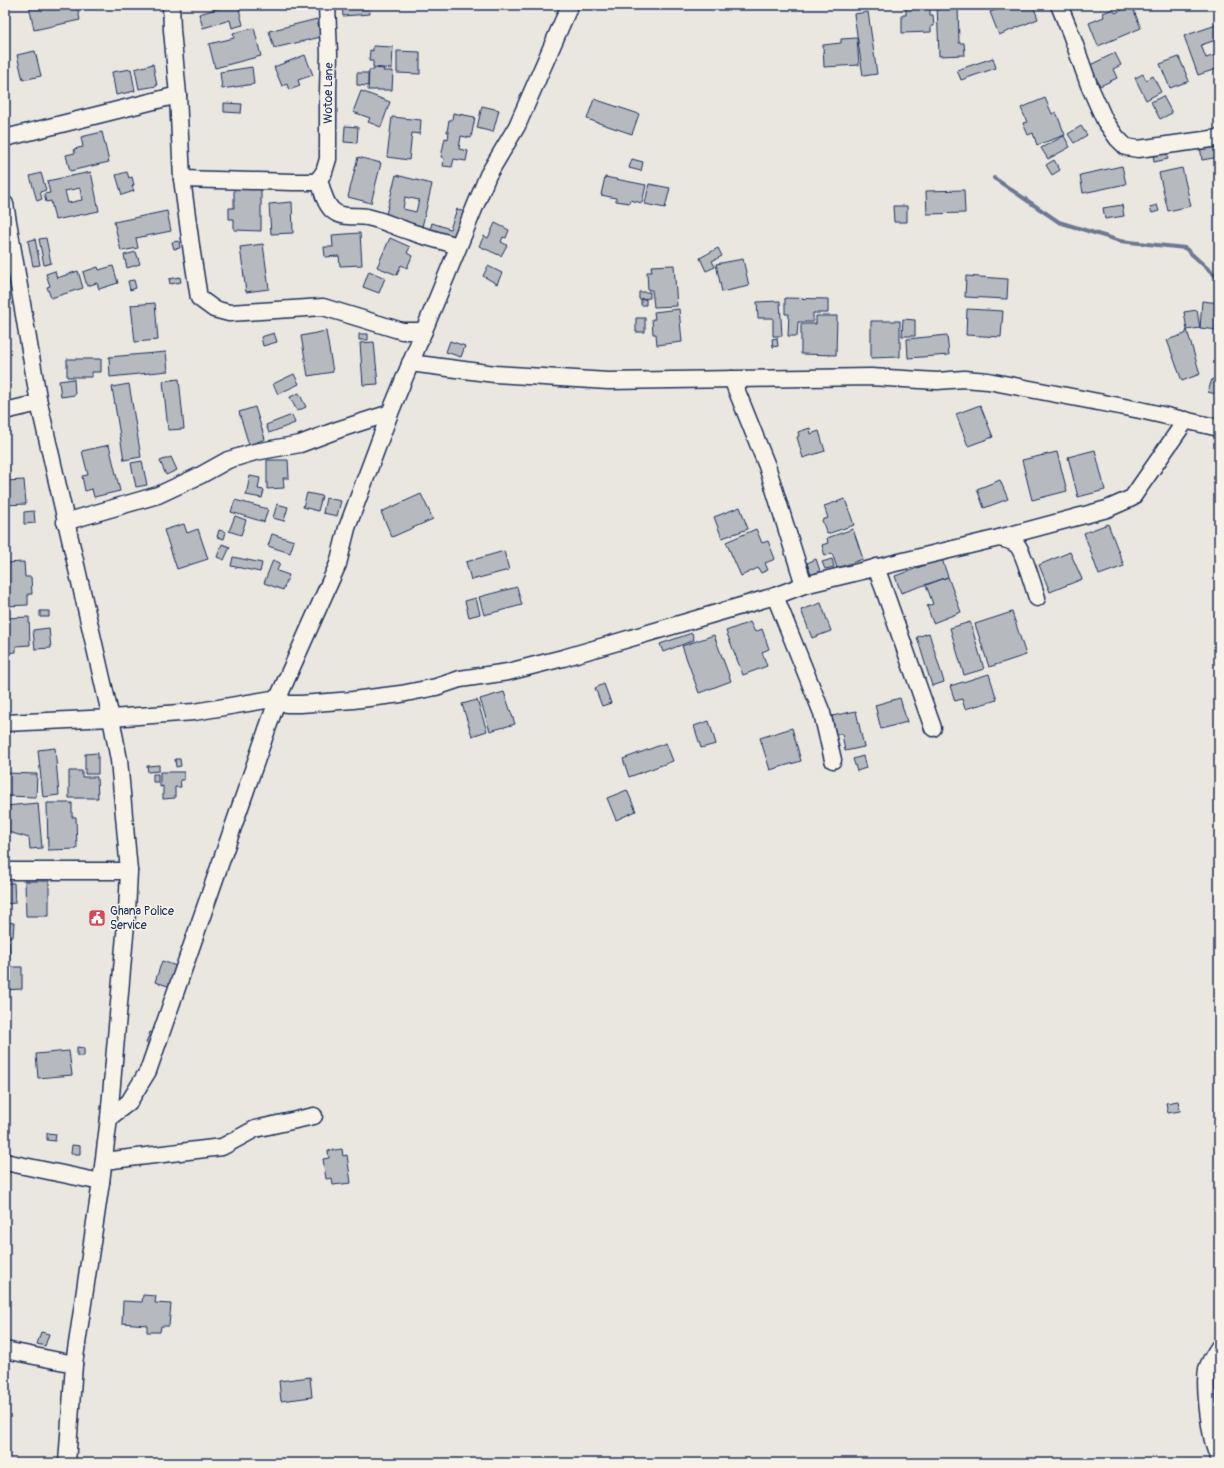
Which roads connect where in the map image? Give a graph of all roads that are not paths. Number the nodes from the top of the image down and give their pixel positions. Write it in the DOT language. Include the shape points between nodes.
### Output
graph roads {
  1 [pos="171,5"];
  2 [pos="327,5"];
  3 [pos="570,5"];
  4 [pos="1059,5"];
  5 [pos="178,95"];
  6 [pos="5,138"];
  7 [pos="1219,138"];
  8 [pos="182,179"];
  9 [pos="319,179"];
  10 [pos="6,214"];
  11 [pos="458,246"];
  12 [pos="424,331"];
  13 [pos="410,363"];
  14 [pos="732,379"];
  15 [pos="39,403"];
  16 [pos="5,411"];
  17 [pos="390,413"];
  18 [pos="1186,420"];
  19 [pos="1219,428"];
  20 [pos="66,522"];
  21 [pos="999,538"];
  22 [pos="876,567"];
  23 [pos="804,585"];
  24 [pos="775,596"];
  25 [pos="1037,598"];
  26 [pos="278,698"];
  27 [pos="111,718"];
  28 [pos="5,723"];
  29 [pos="933,728"];
  30 [pos="833,760"];
  31 [pos="5,871"];
  32 [pos="129,871"];
  33 [pos="314,1116"];
  34 [pos="109,1118"];
  35 [pos="104,1161"];
  36 [pos="5,1162"];
  37 [pos="101,1182"];
  38 [pos="1219,1347"];
  39 [pos="5,1350"];
  40 [pos="74,1364"];
  41 [pos="1219,1458"];
  42 [pos="67,1463"];
  1 -- 5 [label="street"];
  2 -- 9 [label="street, Wotoe Lane" via="328,160"];
  3 -- 11 [label="street" via="517,126 488,175"];
  4 -- 7 [label="street" via="1105,121 1126,147 1138,149"];
  5 -- 6 [label="street"];
  5 -- 8 [label="street"];
  8 -- 9 [label="street" via="293,182 314,182"];
  8 -- 12 [label="street" via="199,298 214,309 240,313 323,307 402,331"];
  9 -- 11 [label="street" via="327,204 340,214 380,220"];
  10 -- 15 [label="street"];
  11 -- 12 [label="street"];
  12 -- 13 [label="street"];
  13 -- 14 [label="street" via="495,374 608,381"];
  13 -- 17 [label="street"];
  14 -- 18 [label="street" via="871,377 988,381"];
  14 -- 23 [label="street" via="767,466"];
  15 -- 16 [label="street"];
  15 -- 20 [label="street"];
  17 -- 20 [label="street" via="300,444 228,460 158,495"];
  17 -- 26 [label="street" via="347,528 338,564"];
  18 -- 19 [label="street"];
  18 -- 21 [label="street" via="1132,498 1107,508"];
  20 -- 27 [label="street"];
  21 -- 22 [label="street"];
  21 -- 25 [label="street" via="1017,546 1028,569"];
  22 -- 23 [label="street"];
  22 -- 29 [label="street"];
  23 -- 24 [label="street"];
  24 -- 26 [label="street" via="563,658 508,672 460,679 436,687 401,694 301,704 287,704"];
  24 -- 30 [label="street" via="822,713"];
  26 -- 27 [label="street" via="194,712"];
  26 -- 34 [label="street" via="148,1071 129,1102"];
  27 -- 28 [label="street"];
  27 -- 32 [label="street" via="119,760"];
  31 -- 32 [label="street"];
  32 -- 34 [label="street"];
  33 -- 35 [label="street" via="255,1129 222,1147"];
  34 -- 35 [label="street"];
  35 -- 37 [label="street"];
  36 -- 37 [label="street"];
  37 -- 40 [label="street"];
  38 -- 41 [label="street" via="1207,1368 1206,1390 1211,1433"];
  39 -- 40 [label="street"];
  40 -- 42 [label="street"];
}
